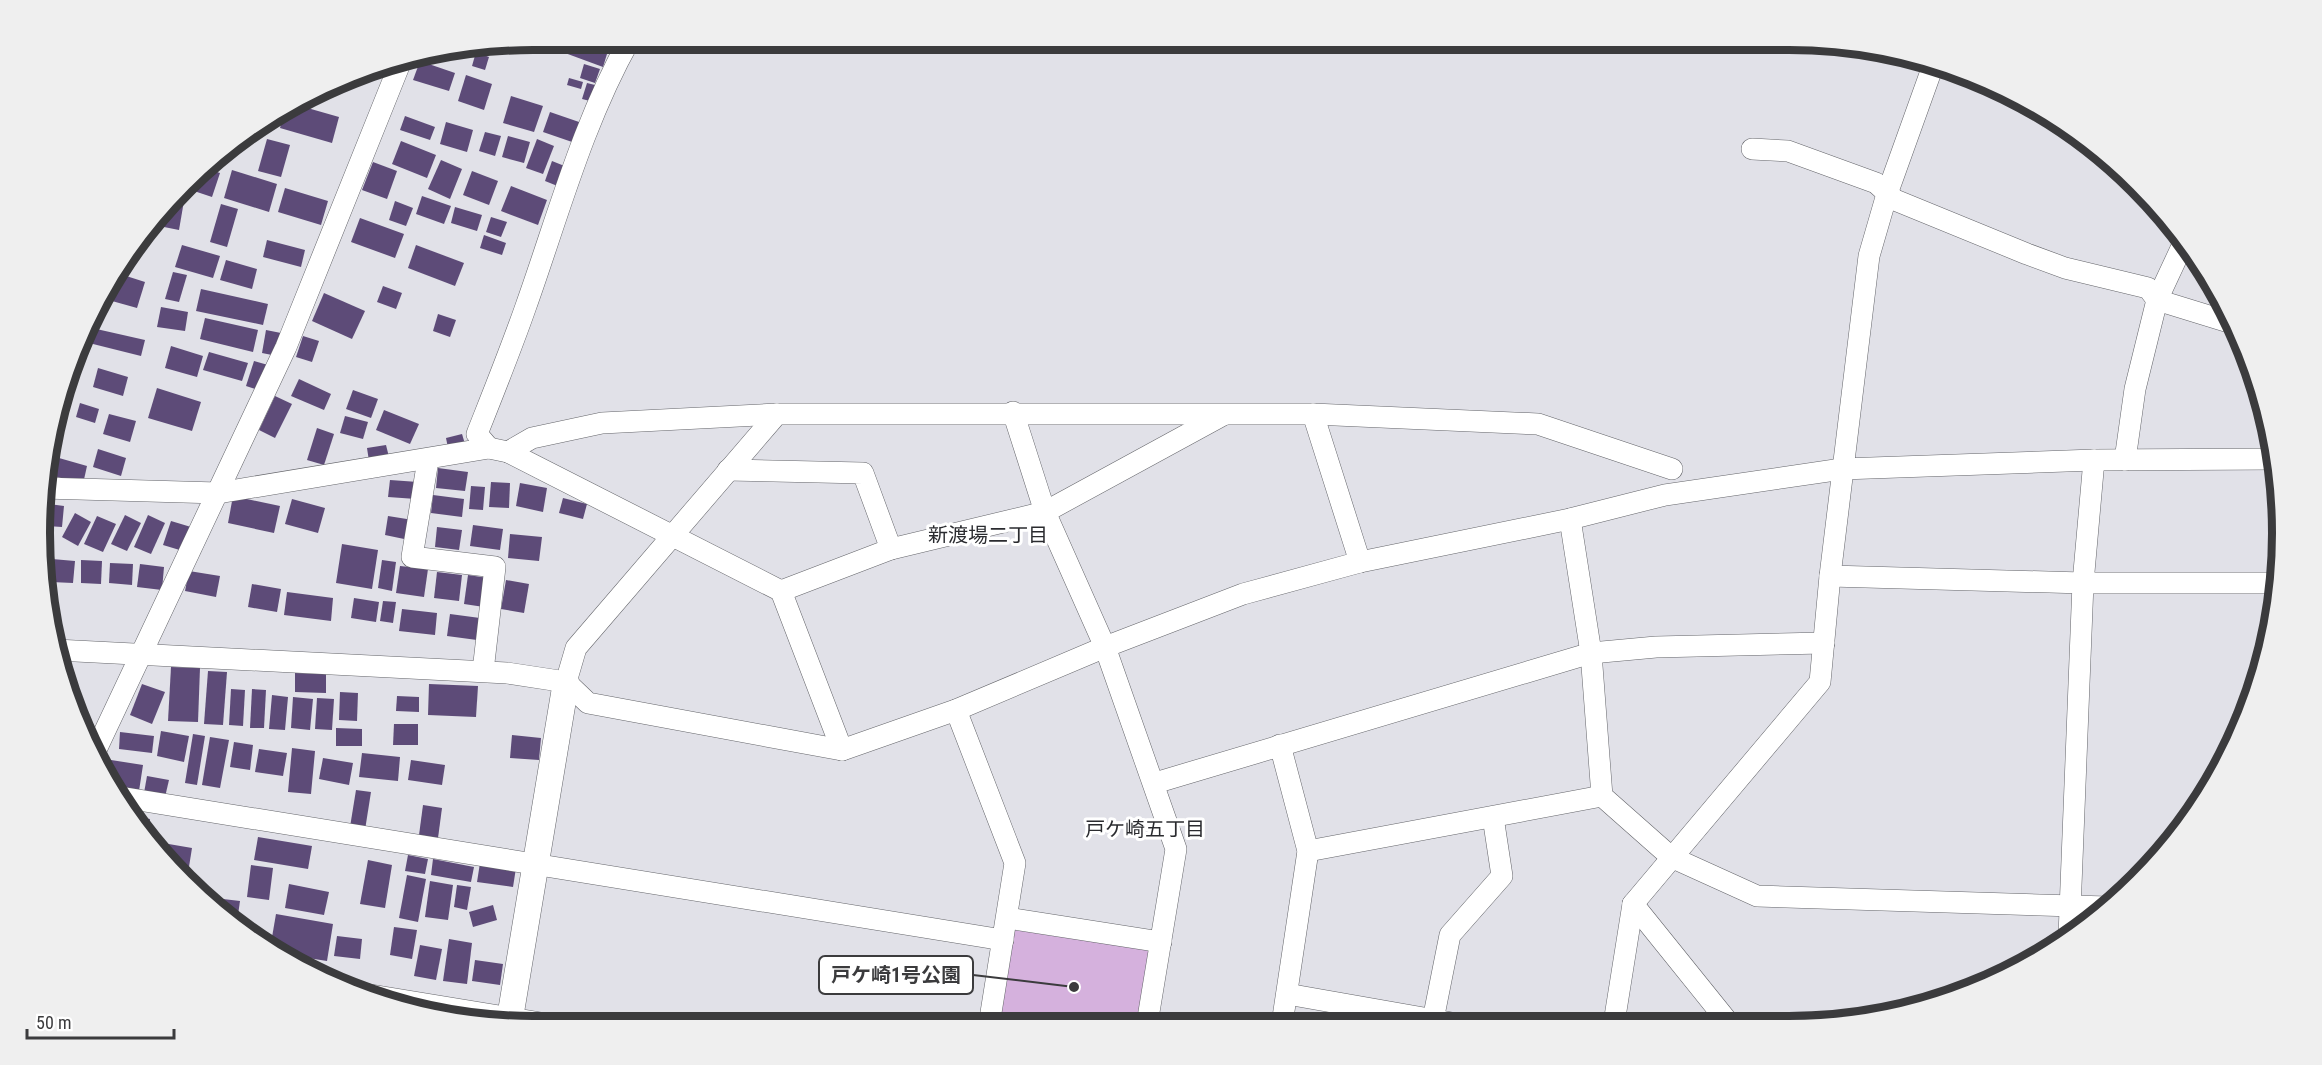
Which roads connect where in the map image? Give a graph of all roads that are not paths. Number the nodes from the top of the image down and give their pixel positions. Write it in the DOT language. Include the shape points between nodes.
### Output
graph roads {
  1 [pos="624,50"];
  2 [pos="397,69"];
  3 [pos="1931,71"];
  4 [pos="1752,148"];
  5 [pos="1887,194"];
  6 [pos="2181,249"];
  7 [pos="2157,300"];
  8 [pos="2224,321"];
  9 [pos="1013,412"];
  10 [pos="1225,413"];
  11 [pos="777,414"];
  12 [pos="1312,414"];
  13 [pos="498,450"];
  14 [pos="2266,459"];
  15 [pos="428,460"];
  16 [pos="2094,460"];
  17 [pos="2125,460"];
  18 [pos="1672,468"];
  19 [pos="1842,469"];
  20 [pos="728,470"];
  21 [pos="52,488"];
  22 [pos="218,493"];
  23 [pos="1045,512"];
  24 [pos="1570,519"];
  25 [pos="674,537"];
  26 [pos="891,549"];
  27 [pos="1360,562"];
  28 [pos="1830,576"];
  29 [pos="2083,583"];
  30 [pos="2269,583"];
  31 [pos="781,591"];
  32 [pos="1824,643"];
  33 [pos="1105,647"];
  34 [pos="64,650"];
  35 [pos="141,652"];
  36 [pos="1591,653"];
  37 [pos="483,671"];
  38 [pos="566,682"];
  39 [pos="956,710"];
  40 [pos="99,745"];
  41 [pos="1280,745"];
  42 [pos="842,750"];
  43 [pos="1155,783"];
  44 [pos="1602,796"];
  45 [pos="129,799"];
  46 [pos="1493,817"];
  47 [pos="1308,851"];
  48 [pos="1671,856"];
  49 [pos="534,863"];
  50 [pos="1633,904"];
  51 [pos="2070,906"];
  52 [pos="2095,907"];
  53 [pos="1006,918"];
  54 [pos="2069,926"];
  55 [pos="1003,940"];
  56 [pos="1161,942"];
  57 [pos="1287,994"];
  58 [pos="511,1015"];
  59 [pos="990,1016"];
  60 [pos="1148,1016"];
  61 [pos="1283,1016"];
  62 [pos="1414,1016"];
  63 [pos="1443,1016"];
  64 [pos="1615,1016"];
  65 [pos="1723,1016"];
  1 -- 13 [label="street" via="608,78 477,434"];
  2 -- 22 [label="street" via="286,347"];
  3 -- 5 [label="street"];
  4 -- 5 [label="street" via="1788,151 1876,183"];
  5 -- 7 [label="street" via="2036,258 2148,288"];
  5 -- 19 [label="street" via="1869,256"];
  6 -- 7 [label="street"];
  7 -- 8 [label="street"];
  7 -- 17 [label="street" via="2135,389"];
  9 -- 10 [label="street"];
  9 -- 11 [label="street"];
  9 -- 23 [label="street"];
  10 -- 12 [label="street"];
  10 -- 23 [label="street"];
  11 -- 13 [label="street" via="602,423 532,438"];
  11 -- 20 [label="street"];
  12 -- 18 [label="street" via="1538,424"];
  12 -- 27 [label="street"];
  13 -- 15 [label="street"];
  13 -- 25 [label="street"];
  14 -- 17 [label="street"];
  15 -- 22 [label="street"];
  15 -- 37 [label="street" via="412,557 495,567"];
  16 -- 17 [label="street"];
  16 -- 19 [label="street"];
  16 -- 29 [label="street"];
  19 -- 24 [label="street" via="1665,495"];
  19 -- 28 [label="street"];
  20 -- 25 [label="street"];
  20 -- 26 [label="street" via="863,473"];
  21 -- 22 [label="street"];
  22 -- 35 [label="street"];
  23 -- 26 [label="street"];
  23 -- 33 [label="street"];
  24 -- 27 [label="street"];
  24 -- 36 [label="street"];
  25 -- 31 [label="street"];
  25 -- 38 [label="street" via="576,648"];
  26 -- 31 [label="street"];
  27 -- 33 [label="street" via="1243,594"];
  28 -- 29 [label="street"];
  28 -- 32 [label="street"];
  29 -- 30 [label="street"];
  29 -- 51 [label="street"];
  31 -- 42 [label="street"];
  32 -- 36 [label="street" via="1656,647"];
  32 -- 48 [label="street" via="1820,682"];
  33 -- 39 [label="street"];
  33 -- 43 [label="street"];
  34 -- 35 [label="street"];
  35 -- 37 [label="street"];
  35 -- 40 [label="street"];
  36 -- 41 [label="street"];
  36 -- 44 [label="street"];
  37 -- 38 [label="street"];
  38 -- 42 [label="street" via="588,703"];
  38 -- 49 [label="street"];
  39 -- 42 [label="street"];
  39 -- 53 [label="street" via="1015,863"];
  41 -- 43 [label="street"];
  41 -- 47 [label="street"];
  43 -- 56 [label="street" via="1176,849"];
  44 -- 46 [label="street"];
  44 -- 48 [label="street"];
  45 -- 49 [label="street"];
  46 -- 47 [label="street"];
  46 -- 63 [label="street" via="1502,876 1450,935"];
  47 -- 57 [label="street"];
  48 -- 50 [label="street"];
  48 -- 51 [label="street" via="1757,896"];
  49 -- 55 [label="street"];
  49 -- 58 [label="street"];
  50 -- 64 [label="street"];
  50 -- 65 [label="street"];
  51 -- 52 [label="street"];
  51 -- 54 [label="street"];
  53 -- 55 [label="street"];
  53 -- 56 [label="street"];
  55 -- 59 [label="street"];
  56 -- 60 [label="street"];
  57 -- 61 [label="street"];
  57 -- 62 [label="street"];
}
